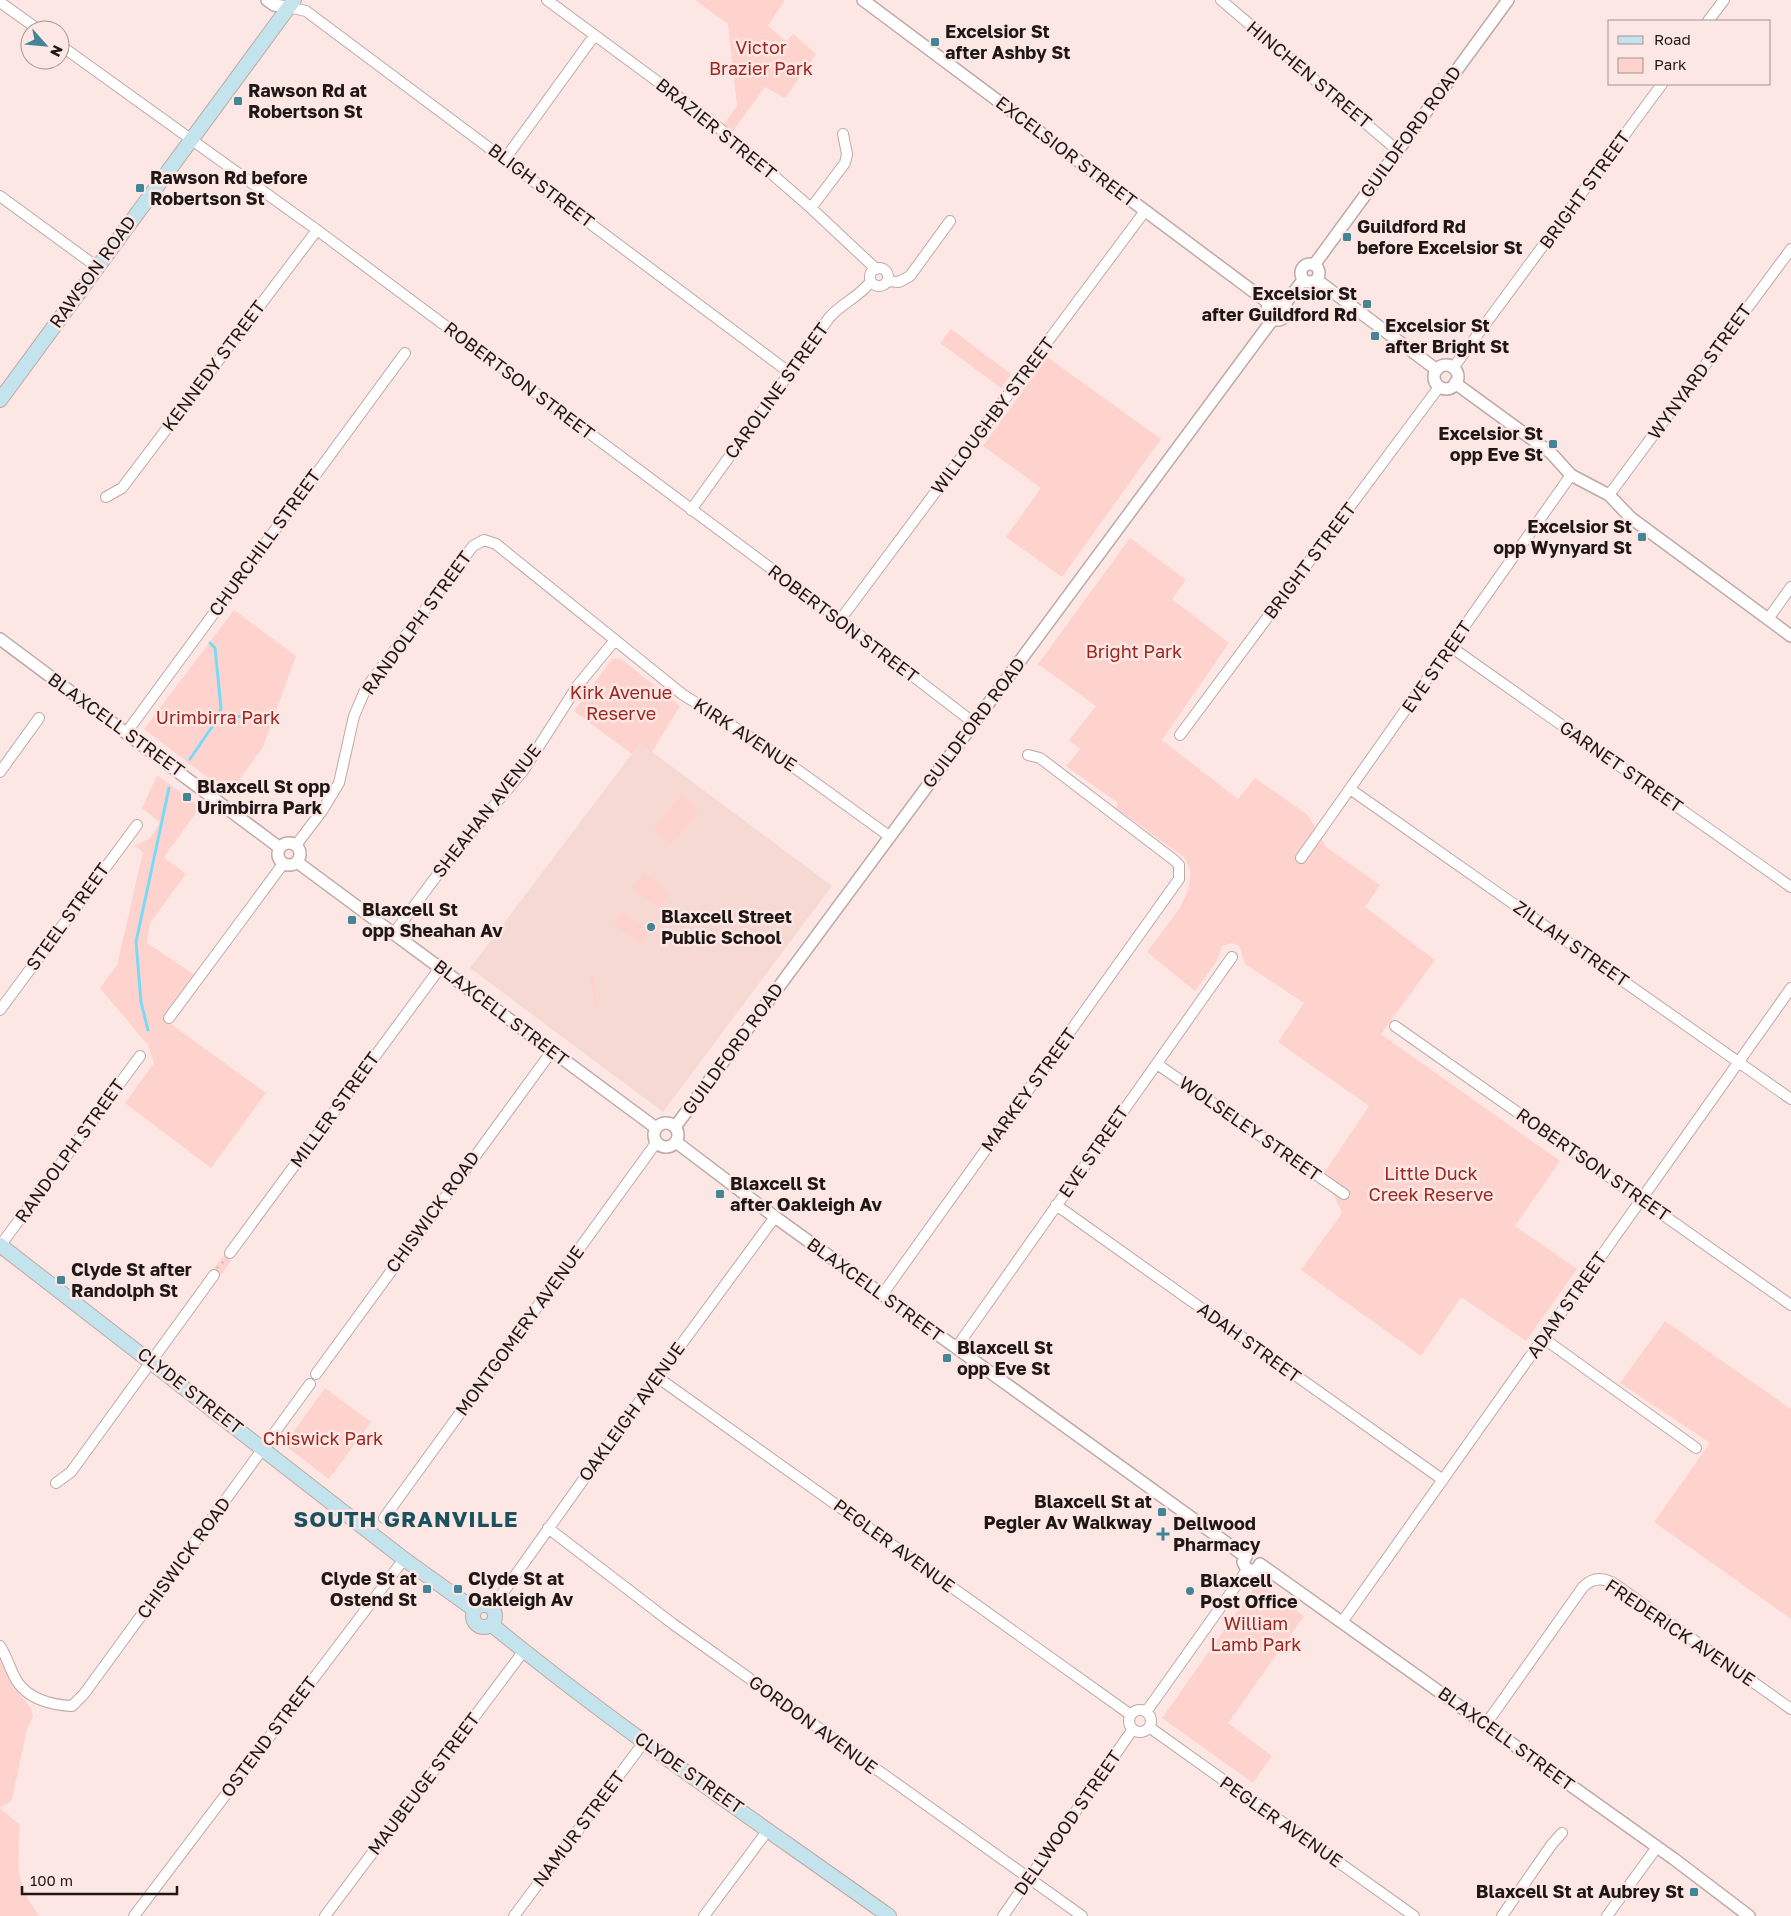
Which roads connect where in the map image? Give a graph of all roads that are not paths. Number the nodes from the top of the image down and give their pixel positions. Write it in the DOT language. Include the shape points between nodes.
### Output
graph roads {
  1 [pos="267,0"];
  2 [pos="547,0"];
  3 [pos="863,0"];
  4 [pos="1221,0"];
  5 [pos="1508,0"];
  6 [pos="1724,0"];
  7 [pos="0,2"];
  8 [pos="291,3"];
  9 [pos="25,20"];
  10 [pos="1709,20"];
  11 [pos="594,36"];
  12 [pos="70,52"];
  13 [pos="1661,85"];
  14 [pos="843,134"];
  15 [pos="191,140"];
  16 [pos="1397,150"];
  17 [pos="505,159"];
  18 [pos="0,196"];
  19 [pos="811,208"];
  20 [pos="1145,211"];
  21 [pos="950,221"];
  22 [pos="317,230"];
  23 [pos="1791,249"];
  24 [pos="1314,265"];
  25 [pos="96,267"];
  26 [pos="876,269"];
  27 [pos="1303,280"];
  28 [pos="1317,280"];
  29 [pos="872,281"];
  30 [pos="887,281"];
  31 [pos="1270,304"];
  32 [pos="1285,304"];
  33 [pos="1273,319"];
  34 [pos="405,353"];
  35 [pos="1453,368"];
  36 [pos="1437,370"];
  37 [pos="790,373"];
  38 [pos="1455,384"];
  39 [pos="4,385"];
  40 [pos="1439,387"];
  41 [pos="0,400"];
  42 [pos="1571,475"];
  43 [pos="1609,495"];
  44 [pos="106,498"];
  45 [pos="691,510"];
  46 [pos="484,540"];
  47 [pos="1791,587"];
  48 [pos="1768,619"];
  49 [pos="840,620"];
  50 [pos="1791,636"];
  51 [pos="0,639"];
  52 [pos="615,640"];
  53 [pos="1451,647"];
  54 [pos="39,718"];
  55 [pos="974,723"];
  56 [pos="126,733"];
  57 [pos="1180,735"];
  58 [pos="1028,755"];
  59 [pos="0,772"];
  60 [pos="1350,789"];
  61 [pos="137,825"];
  62 [pos="889,836"];
  63 [pos="296,845"];
  64 [pos="280,848"];
  65 [pos="1301,858"];
  66 [pos="297,862"];
  67 [pos="283,864"];
  68 [pos="1791,887"];
  69 [pos="394,933"];
  70 [pos="1232,957"];
  71 [pos="440,968"];
  72 [pos="1791,988"];
  73 [pos="0,1010"];
  74 [pos="169,1018"];
  75 [pos="1395,1026"];
  76 [pos="552,1051"];
  77 [pos="140,1056"];
  78 [pos="1738,1062"];
  79 [pos="1156,1064"];
  80 [pos="1791,1099"];
  81 [pos="674,1127"];
  82 [pos="656,1128"];
  83 [pos="676,1142"];
  84 [pos="656,1143"];
  85 [pos="1344,1194"];
  86 [pos="1641,1200"];
  87 [pos="1056,1205"];
  88 [pos="774,1217"];
  89 [pos="0,1246"];
  90 [pos="230,1253"];
  91 [pos="214,1275"];
  92 [pos="882,1295"];
  93 [pos="1791,1305"];
  94 [pos="1543,1338"];
  95 [pos="956,1348"];
  96 [pos="152,1362"];
  97 [pos="316,1374"];
  98 [pos="658,1377"];
  99 [pos="310,1384"];
  100 [pos="1696,1448"];
  101 [pos="264,1449"];
  102 [pos="1442,1480"];
  103 [pos="56,1482"];
  104 [pos="384,1518"];
  105 [pos="548,1528"];
  106 [pos="1246,1556"];
  107 [pos="404,1559"];
  108 [pos="1260,1564"];
  109 [pos="1247,1570"];
  110 [pos="492,1608"];
  111 [pos="475,1610"];
  112 [pos="1342,1622"];
  113 [pos="492,1625"];
  114 [pos="0,1646"];
  115 [pos="523,1652"];
  116 [pos="1791,1709"];
  117 [pos="1146,1712"];
  118 [pos="1131,1715"];
  119 [pos="1486,1724"];
  120 [pos="1149,1727"];
  121 [pos="1132,1729"];
  122 [pos="644,1742"];
  123 [pos="768,1830"];
  124 [pos="1562,1833"];
  125 [pos="1657,1847"];
  126 [pos="1029,1879"];
  127 [pos="134,1916"];
  128 [pos="325,1916"];
  129 [pos="514,1916"];
  130 [pos="704,1916"];
  131 [pos="890,1916"];
  132 [pos="1003,1916"];
  133 [pos="1082,1916"];
  134 [pos="1414,1916"];
  135 [pos="1502,1916"];
  136 [pos="1608,1916"];
  137 [pos="1749,1916"];
  1 -- 8 [label="street" via="274,5"];
  2 -- 11 [label="street, BRAZIER STREET"];
  3 -- 20 [label="street, EXCELSIOR STREET"];
  4 -- 16 [label="street, HINCHEN STREET"];
  5 -- 16 [label="street, GUILDFORD ROAD"];
  6 -- 10 [label="street"];
  7 -- 9 [label="street"];
  8 -- 15 [label="main road, RAWSON ROAD"];
  8 -- 17 [label="street, BLIGH STREET"];
  11 -- 17 [label="street"];
  11 -- 19 [label="street, BRAZIER STREET" via="711,122"];
  12 -- 15 [label="street, ROBERTSON STREET"];
  13 -- 35 [label="street, BRIGHT STREET"];
  14 -- 19 [label="street" via="847,154 845,163"];
  15 -- 22 [label="street, ROBERTSON STREET"];
  15 -- 25 [label="main road, RAWSON ROAD"];
  16 -- 24 [label="street, GUILDFORD ROAD"];
  17 -- 37 [label="street, BLIGH STREET"];
  18 -- 25 [label="street"];
  19 -- 26 [label="street, BRAZIER STREET"];
  20 -- 31 [label="street, EXCELSIOR STREET"];
  20 -- 49 [label="street, WILLOUGHBY STREET"];
  21 -- 30 [label="street" via="910,276 899,282"];
  22 -- 44 [label="street, KENNEDY STREET" via="122,488"];
  22 -- 45 [label="street, ROBERTSON STREET"];
  23 -- 43 [label="street, WYNYARD STREET"];
  24 -- 27 [label="street" via="1303,266 1300,272"];
  24 -- 28 [label="street" via="1319,272"];
  25 -- 39 [label="main road, RAWSON ROAD"];
  26 -- 29 [label="street" via="871,274"];
  26 -- 30 [label="street" via="884,270"];
  27 -- 28 [label="street" via="1311,283"];
  27 -- 32 [label="street"];
  28 -- 36 [label="street"];
  29 -- 30 [label="street" via="878,286"];
  29 -- 37 [label="street, CAROLINE STREET" via="865,290 833,313"];
  31 -- 32 [label="street" via="1279,301"];
  31 -- 33 [label="street" via="1268,313"];
  32 -- 33 [label="street" via="1285,317"];
  33 -- 55 [label="street, GUILDFORD ROAD"];
  34 -- 56 [label="street, CHURCHILL STREET"];
  35 -- 36 [label="street" via="1444,365"];
  35 -- 38 [label="street" via="1457,375"];
  36 -- 40 [label="street" via="1434,378"];
  37 -- 45 [label="street, CAROLINE STREET"];
  38 -- 40 [label="street" via="1448,388"];
  38 -- 42 [label="street" via="1551,453"];
  39 -- 41 [label="main road, RAWSON ROAD"];
  40 -- 57 [label="street, BRIGHT STREET"];
  42 -- 43 [label="street"];
  42 -- 53 [label="street, EVE STREET"];
  43 -- 48 [label="street" via="1631,518"];
  45 -- 49 [label="street, ROBERTSON STREET"];
  46 -- 52 [label="street, KIRK AVENUE" via="496,544"];
  46 -- 63 [label="street, RANDOLPH STREET" via="473,546 366,688 354,716 339,783"];
  47 -- 48 [label="street"];
  48 -- 50 [label="street"];
  49 -- 55 [label="street, ROBERTSON STREET"];
  51 -- 56 [label="street, BLAXCELL STREET"];
  52 -- 62 [label="street, KIRK AVENUE" via="682,694 797,768"];
  52 -- 69 [label="street, SHEAHAN AVENUE" via="578,685 523,771 450,858"];
  53 -- 60 [label="street, EVE STREET"];
  53 -- 68 [label="street, GARNET STREET"];
  54 -- 59 [label="street"];
  55 -- 62 [label="street, GUILDFORD ROAD"];
  56 -- 64 [label="street, BLAXCELL STREET"];
  58 -- 92 [label="street, MARKEY STREET" via="1040,758 1174,860 1180,872 1176,886"];
  60 -- 65 [label="street, EVE STREET"];
  60 -- 78 [label="street, ZILLAH STREET"];
  61 -- 73 [label="street, STEEL STREET"];
  62 -- 81 [label="street, GUILDFORD ROAD"];
  63 -- 64 [label="street" via="286,844"];
  63 -- 66 [label="street" via="300,852"];
  64 -- 67 [label="street" via="278,856"];
  66 -- 67 [label="street"];
  66 -- 69 [label="street, BLAXCELL STREET"];
  67 -- 74 [label="street"];
  69 -- 71 [label="street, BLAXCELL STREET"];
  70 -- 79 [label="street, EVE STREET"];
  71 -- 76 [label="street, BLAXCELL STREET"];
  71 -- 90 [label="street, MILLER STREET"];
  72 -- 78 [label="street, ADAM STREET"];
  75 -- 86 [label="street, ROBERTSON STREET"];
  76 -- 82 [label="street, BLAXCELL STREET"];
  76 -- 97 [label="street, CHISWICK ROAD"];
  77 -- 89 [label="street, RANDOLPH STREET"];
  78 -- 80 [label="street, ZILLAH STREET"];
  78 -- 86 [label="street, ADAM STREET"];
  79 -- 85 [label="street, WOLSELEY STREET"];
  79 -- 87 [label="street, EVE STREET"];
  81 -- 82 [label="street" via="663,1123"];
  81 -- 83 [label="street" via="678,1136"];
  82 -- 84 [label="street"];
  83 -- 84 [label="street" via="668,1147"];
  83 -- 88 [label="street, BLAXCELL STREET"];
  84 -- 104 [label="street, MONTGOMERY AVENUE"];
  86 -- 93 [label="street, ROBERTSON STREET"];
  86 -- 94 [label="street, ADAM STREET"];
  87 -- 95 [label="street, EVE STREET"];
  87 -- 102 [label="street, ADAH STREET"];
  88 -- 92 [label="street, BLAXCELL STREET"];
  88 -- 98 [label="street, OAKLEIGH AVENUE"];
  89 -- 96 [label="main road, CLYDE STREET"];
  91 -- 96 [label="street"];
  92 -- 95 [label="street, BLAXCELL STREET"];
  94 -- 100 [label="street"];
  94 -- 102 [label="street, ADAM STREET"];
  95 -- 106 [label="street, BLAXCELL STREET"];
  96 -- 101 [label="main road, CLYDE STREET"];
  96 -- 103 [label="street" via="72,1472"];
  98 -- 105 [label="street, OAKLEIGH AVENUE"];
  98 -- 118 [label="street, PEGLER AVENUE"];
  99 -- 101 [label="street, CHISWICK ROAD"];
  101 -- 107 [label="main road, CLYDE STREET"];
  101 -- 114 [label="street, CHISWICK ROAD" via="72,1706 43,1702 19,1684"];
  102 -- 112 [label="street, ADAM STREET"];
  105 -- 110 [label="street, OAKLEIGH AVENUE"];
  105 -- 126 [label="street, GORDON AVENUE" via="673,1624"];
  106 -- 108 [label="street" via="1256,1556"];
  106 -- 109 [label="street"];
  107 -- 111 [label="main road, CLYDE STREET"];
  107 -- 127 [label="street, OSTEND STREET"];
  108 -- 109 [label="street" via="1256,1570"];
  108 -- 112 [label="street, BLAXCELL STREET"];
  109 -- 117 [label="street"];
  110 -- 111 [label="main road" via="485,1605"];
  110 -- 113 [label="main road" via="496,1618"];
  111 -- 113 [label="main road" via="474,1621 478,1626"];
  112 -- 119 [label="street, BLAXCELL STREET"];
  113 -- 115 [label="main road, CLYDE STREET"];
  115 -- 122 [label="main road, CLYDE STREET"];
  115 -- 128 [label="street, MAUBEUGE STREET"];
  116 -- 119 [label="street, FREDERICK AVENUE" via="1616,1585 1598,1579 1583,1587"];
  117 -- 118 [label="street" via="1140,1710"];
  117 -- 120 [label="street"];
  118 -- 121 [label="street"];
  119 -- 125 [label="street, BLAXCELL STREET"];
  120 -- 121 [label="street" via="1140,1732"];
  120 -- 134 [label="street, PEGLER AVENUE"];
  121 -- 126 [label="street, DELLWOOD STREET"];
  122 -- 123 [label="main road, CLYDE STREET"];
  122 -- 129 [label="street, NAMUR STREET"];
  123 -- 130 [label="street"];
  123 -- 131 [label="main road, CLYDE STREET"];
  124 -- 135 [label="street"];
  125 -- 136 [label="street"];
  125 -- 137 [label="street, BLAXCELL STREET"];
  126 -- 132 [label="street, DELLWOOD STREET"];
  126 -- 133 [label="street, GORDON AVENUE"];
}
